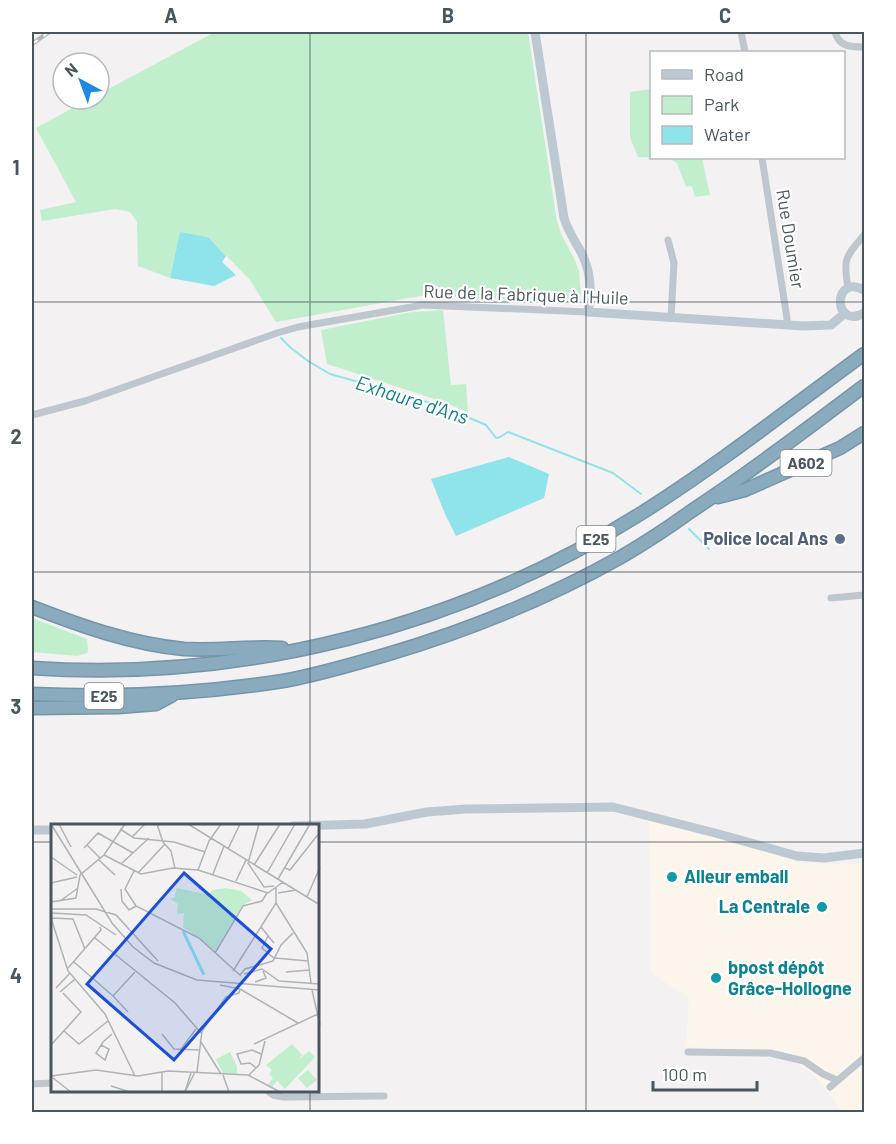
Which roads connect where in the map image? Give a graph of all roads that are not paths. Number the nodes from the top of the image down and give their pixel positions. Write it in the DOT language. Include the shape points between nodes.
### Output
graph roads {
  1 [pos="535,32"];
  2 [pos="741,32"];
  3 [pos="836,32"];
  4 [pos="864,47"];
  5 [pos="745,51"];
  6 [pos="762,159"];
  7 [pos="864,235"];
  8 [pos="668,240"];
  9 [pos="848,288"];
  10 [pos="864,290"];
  11 [pos="588,312"];
  12 [pos="845,313"];
  13 [pos="863,317"];
  14 [pos="671,318"];
  15 [pos="788,325"];
  16 [pos="864,354"];
  17 [pos="864,386"];
  18 [pos="32,415"];
  19 [pos="864,433"];
  20 [pos="711,499"];
  21 [pos="864,595"];
  22 [pos="831,598"];
  23 [pos="32,607"];
  24 [pos="298,650"];
  25 [pos="32,668"];
  26 [pos="177,693"];
  27 [pos="32,694"];
  28 [pos="32,708"];
  29 [pos="320,825"];
  30 [pos="32,830"];
  31 [pos="51,830"];
  32 [pos="864,853"];
  33 [pos="688,1052"];
  34 [pos="864,1058"];
  35 [pos="837,1080"];
  36 [pos="32,1083"];
  37 [pos="51,1083"];
  38 [pos="830,1087"];
  39 [pos="270,1093"];
  40 [pos="384,1096"];
  1 -- 11 [label="street" via="564,218 590,278"];
  2 -- 5 [label="street"];
  3 -- 4 [label="street" via="841,43"];
  6 -- 15 [label="street, Rue Doumier"];
  7 -- 9 [label="street" via="847,255"];
  8 -- 14 [label="street" via="674,263"];
  9 -- 10 [label="street"];
  9 -- 12 [label="street" via="840,300"];
  11 -- 14 [label="street, Rue de la Fabrique à l'Huile"];
  11 -- 18 [label="street, Rue de la Fabrique à l'Huile" via="423,305 298,327 85,401"];
  12 -- 13 [label="street"];
  12 -- 15 [label="street, Rue de la Fabrique à l'Huile" via="831,325"];
  14 -- 15 [label="street, Rue de la Fabrique à l'Huile"];
  16 -- 24 [label="highway, E25" via="691,481 639,515 544,567 421,617"];
  17 -- 20 [label="highway, E25"];
  19 -- 20 [label="highway, A602" via="840,448 745,490"];
  20 -- 26 [label="highway, E25" via="603,566 463,630 357,663 284,680"];
  21 -- 22 [label="street"];
  23 -- 24 [label="highway" via="105,633 162,646"];
  24 -- 25 [label="highway, E25" via="130,670"];
  26 -- 27 [label="highway, E25"];
  26 -- 28 [label="highway" via="156,704"];
  29 -- 32 [label="street" via="365,824 466,809 613,807 797,856 824,858"];
  30 -- 31 [label="street"];
  33 -- 35 [label="street" via="770,1053 804,1061"];
  34 -- 35 [label="street"];
  35 -- 38 [label="street"];
  36 -- 37 [label="street"];
  39 -- 40 [label="street" via="284,1097"];
}
